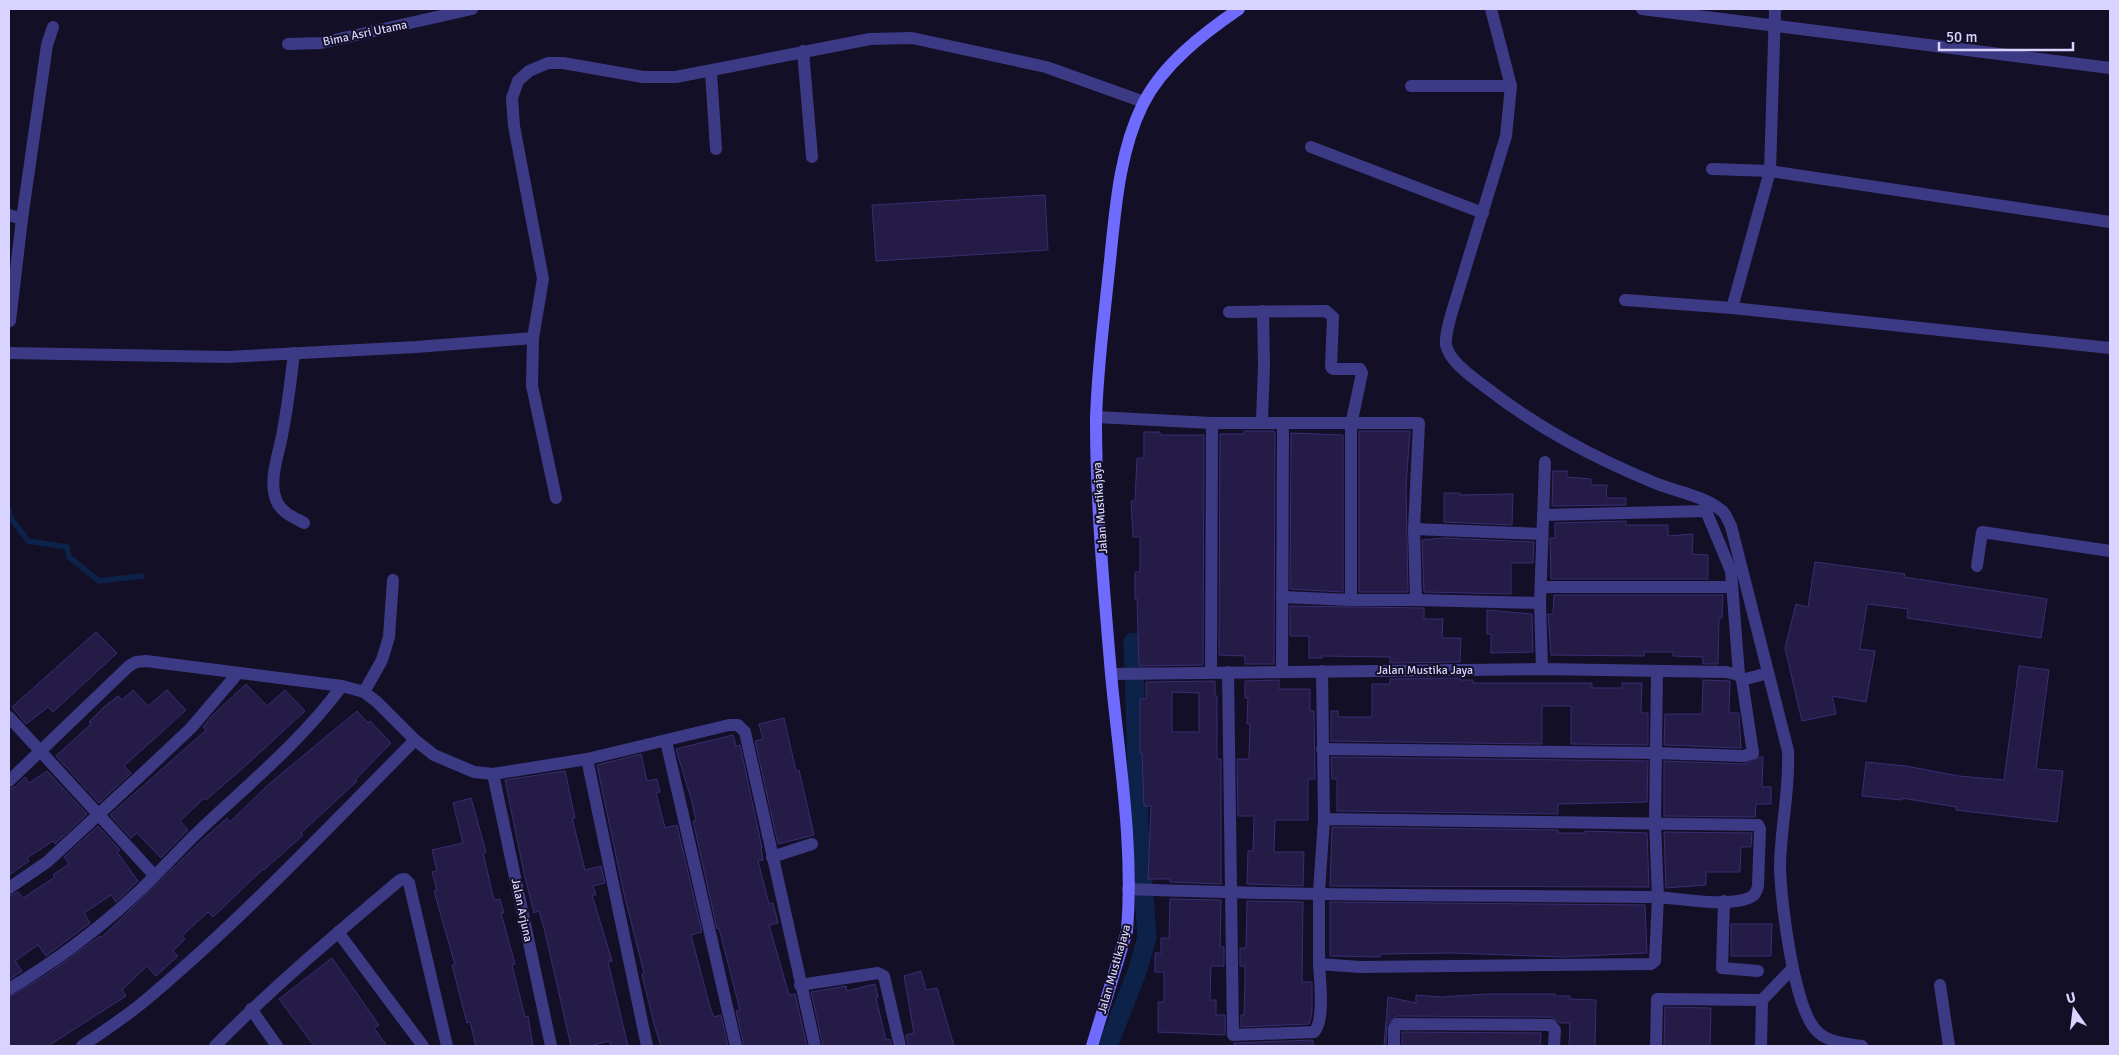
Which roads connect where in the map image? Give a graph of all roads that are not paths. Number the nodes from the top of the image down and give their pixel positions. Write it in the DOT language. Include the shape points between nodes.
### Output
graph roads {
  1 [pos="472,9"];
  2 [pos="1240,9"];
  3 [pos="1491,9"];
  4 [pos="1642,9"];
  5 [pos="1775,9"];
  6 [pos="1774,25"];
  7 [pos="53,27"];
  8 [pos="288,44"];
  9 [pos="803,51"];
  10 [pos="2110,68"];
  11 [pos="710,72"];
  12 [pos="1411,86"];
  13 [pos="1511,86"];
  14 [pos="1144,102"];
  15 [pos="1311,147"];
  16 [pos="716,149"];
  17 [pos="812,157"];
  18 [pos="1712,168"];
  19 [pos="1770,170"];
  20 [pos="1483,213"];
  21 [pos="9,215"];
  22 [pos="22,219"];
  23 [pos="2110,222"];
  24 [pos="1625,300"];
  25 [pos="1732,308"];
  26 [pos="1263,311"];
  27 [pos="1229,312"];
  28 [pos="10,321"];
  29 [pos="533,338"];
  30 [pos="2110,348"];
  31 [pos="9,353"];
  32 [pos="294,353"];
  33 [pos="1096,417"];
  34 [pos="1262,421"];
  35 [pos="1212,423"];
  36 [pos="1283,423"];
  37 [pos="1351,425"];
  38 [pos="1545,462"];
  39 [pos="556,498"];
  40 [pos="1543,515"];
  41 [pos="304,523"];
  42 [pos="1414,530"];
  43 [pos="1542,534"];
  44 [pos="2110,551"];
  45 [pos="1977,566"];
  46 [pos="393,580"];
  47 [pos="1542,587"];
  48 [pos="1731,587"];
  49 [pos="1282,597"];
  50 [pos="1351,600"];
  51 [pos="1416,600"];
  52 [pos="1540,603"];
  53 [pos="1542,669"];
  54 [pos="1211,671"];
  55 [pos="1282,671"];
  56 [pos="1322,671"];
  57 [pos="1657,671"];
  58 [pos="1228,672"];
  59 [pos="238,673"];
  60 [pos="1768,673"];
  61 [pos="1111,674"];
  62 [pos="1740,678"];
  63 [pos="342,686"];
  64 [pos="364,692"];
  65 [pos="9,717"];
  66 [pos="416,740"];
  67 [pos="666,741"];
  68 [pos="1322,750"];
  69 [pos="42,751"];
  70 [pos="1655,752"];
  71 [pos="587,759"];
  72 [pos="493,774"];
  73 [pos="9,782"];
  74 [pos="98,815"];
  75 [pos="1324,819"];
  76 [pos="1655,823"];
  77 [pos="812,844"];
  78 [pos="772,856"];
  79 [pos="154,874"];
  80 [pos="9,888"];
  81 [pos="1128,889"];
  82 [pos="1319,892"];
  83 [pos="1231,893"];
  84 [pos="1658,897"];
  85 [pos="1724,901"];
  86 [pos="338,932"];
  87 [pos="1319,964"];
  88 [pos="1793,968"];
  89 [pos="1758,971"];
  90 [pos="800,985"];
  91 [pos="1940,985"];
  92 [pos="9,989"];
  93 [pos="1762,1000"];
  94 [pos="252,1009"];
  95 [pos="82,1046"];
  96 [pos="216,1046"];
  97 [pos="277,1046"];
  98 [pos="423,1046"];
  99 [pos="447,1046"];
  100 [pos="551,1046"];
  101 [pos="647,1046"];
  102 [pos="736,1046"];
  103 [pos="814,1046"];
  104 [pos="900,1046"];
  105 [pos="1092,1046"];
  106 [pos="1394,1046"];
  107 [pos="1554,1046"];
  108 [pos="1656,1046"];
  109 [pos="1761,1046"];
  110 [pos="1862,1046"];
  111 [pos="1949,1046"];
  1 -- 8 [label="street, Bima Asri Utama" via="321,43"];
  2 -- 14 [label="main road, Jalan Mustikajaya" via="1189,48"];
  3 -- 13 [label="street"];
  4 -- 6 [label="street"];
  5 -- 6 [label="street"];
  6 -- 10 [label="street"];
  6 -- 19 [label="street"];
  7 -- 22 [label="street" via="47,44"];
  9 -- 11 [label="street"];
  9 -- 14 [label="street" via="870,39 912,38 1046,67"];
  9 -- 17 [label="street"];
  11 -- 16 [label="street"];
  11 -- 29 [label="street" via="676,77 642,76 548,63 529,71 518,81 512,98 514,126 543,279"];
  12 -- 13 [label="street"];
  13 -- 20 [label="street" via="1506,136"];
  14 -- 33 [label="main road, Jalan Mustikajaya" via="1124,160 1111,254"];
  15 -- 20 [label="street"];
  18 -- 19 [label="street"];
  19 -- 23 [label="street"];
  19 -- 25 [label="street"];
  20 -- 60 [label="street" via="1447,330 1446,345 1453,359 1490,391 1547,431 1590,454 1723,511 1731,526"];
  21 -- 22 [label="street"];
  22 -- 28 [label="street"];
  24 -- 25 [label="street"];
  25 -- 30 [label="street"];
  26 -- 27 [label="street"];
  26 -- 34 [label="street"];
  26 -- 37 [label="street" via="1326,311 1333,317 1331,367 1360,369 1362,373"];
  29 -- 32 [label="street"];
  29 -- 39 [label="street" via="532,386"];
  31 -- 32 [label="street" via="227,357"];
  32 -- 41 [label="street" via="274,470 274,489 282,509"];
  33 -- 35 [label="street"];
  33 -- 61 [label="main road, Jalan Mustikajaya" via="1096,471"];
  34 -- 35 [label="street"];
  34 -- 36 [label="street"];
  35 -- 54 [label="street"];
  36 -- 37 [label="street"];
  36 -- 49 [label="street"];
  37 -- 42 [label="street" via="1417,422 1420,425"];
  37 -- 50 [label="street"];
  38 -- 40 [label="street"];
  40 -- 43 [label="street"];
  40 -- 48 [label="street" via="1706,511 1731,571"];
  42 -- 43 [label="street"];
  42 -- 51 [label="street"];
  43 -- 47 [label="street"];
  44 -- 45 [label="street" via="1982,532"];
  46 -- 64 [label="street" via="389,637 382,660"];
  47 -- 48 [label="street"];
  47 -- 52 [label="street"];
  48 -- 62 [label="street"];
  49 -- 50 [label="street"];
  49 -- 55 [label="street"];
  50 -- 51 [label="street"];
  51 -- 52 [label="street"];
  52 -- 53 [label="street"];
  53 -- 56 [label="street, Jalan Mustika Jaya"];
  53 -- 57 [label="street, Jalan Mustika Jaya"];
  54 -- 58 [label="street, Jalan Mustika Jaya"];
  54 -- 61 [label="street, Jalan Mustika Jaya"];
  55 -- 56 [label="street, Jalan Mustika Jaya"];
  55 -- 58 [label="street, Jalan Mustika Jaya"];
  56 -- 68 [label="street"];
  57 -- 62 [label="street, Jalan Mustika Jaya" via="1726,672"];
  57 -- 70 [label="street"];
  58 -- 83 [label="street"];
  59 -- 63 [label="street"];
  59 -- 69 [label="street" via="136,662"];
  59 -- 74 [label="street" via="191,728"];
  60 -- 62 [label="street"];
  60 -- 88 [label="street" via="1788,751 1780,868"];
  61 -- 81 [label="main road, Jalan Mustikajaya" via="1126,806"];
  62 -- 70 [label="street" via="1754,750 1751,755"];
  63 -- 64 [label="street"];
  63 -- 79 [label="street" via="311,726"];
  64 -- 66 [label="street"];
  65 -- 69 [label="street"];
  66 -- 72 [label="street" via="434,755 474,772"];
  66 -- 95 [label="street" via="293,865 210,942 146,1000"];
  67 -- 71 [label="street"];
  67 -- 78 [label="street" via="729,724 738,725 744,732"];
  67 -- 102 [label="street"];
  68 -- 70 [label="street"];
  68 -- 75 [label="street"];
  69 -- 73 [label="street"];
  69 -- 74 [label="street"];
  70 -- 76 [label="street"];
  71 -- 72 [label="street"];
  71 -- 101 [label="street"];
  72 -- 100 [label="street, Jalan Arjuna"];
  74 -- 79 [label="street"];
  74 -- 80 [label="street" via="47,862"];
  75 -- 76 [label="street"];
  75 -- 82 [label="street"];
  76 -- 84 [label="street"];
  76 -- 85 [label="street" via="1758,825 1757,890 1747,898"];
  77 -- 78 [label="street"];
  78 -- 90 [label="street"];
  79 -- 92 [label="street" via="134,896 82,940"];
  81 -- 83 [label="street"];
  81 -- 105 [label="main road, Jalan Mustikajaya" via="1127,931"];
  82 -- 83 [label="street"];
  82 -- 84 [label="street"];
  82 -- 87 [label="street"];
  83 -- 87 [label="street" via="1233,1035 1314,1032 1319,1027 1320,1017"];
  84 -- 85 [label="street"];
  84 -- 87 [label="street" via="1655,961 1651,964 1360,967"];
  85 -- 89 [label="street" via="1723,969"];
  86 -- 94 [label="street"];
  86 -- 98 [label="street"];
  86 -- 99 [label="street" via="400,880 405,879 409,883"];
  88 -- 93 [label="street"];
  88 -- 110 [label="street" via="1803,1006 1817,1032 1834,1041"];
  90 -- 103 [label="street"];
  90 -- 104 [label="street" via="878,972 884,976"];
  91 -- 111 [label="street"];
  93 -- 108 [label="street" via="1657,999"];
  93 -- 109 [label="street"];
  94 -- 96 [label="street"];
  94 -- 97 [label="street"];
  106 -- 107 [label="street" via="1396,1025 1551,1024 1555,1030"];
}
